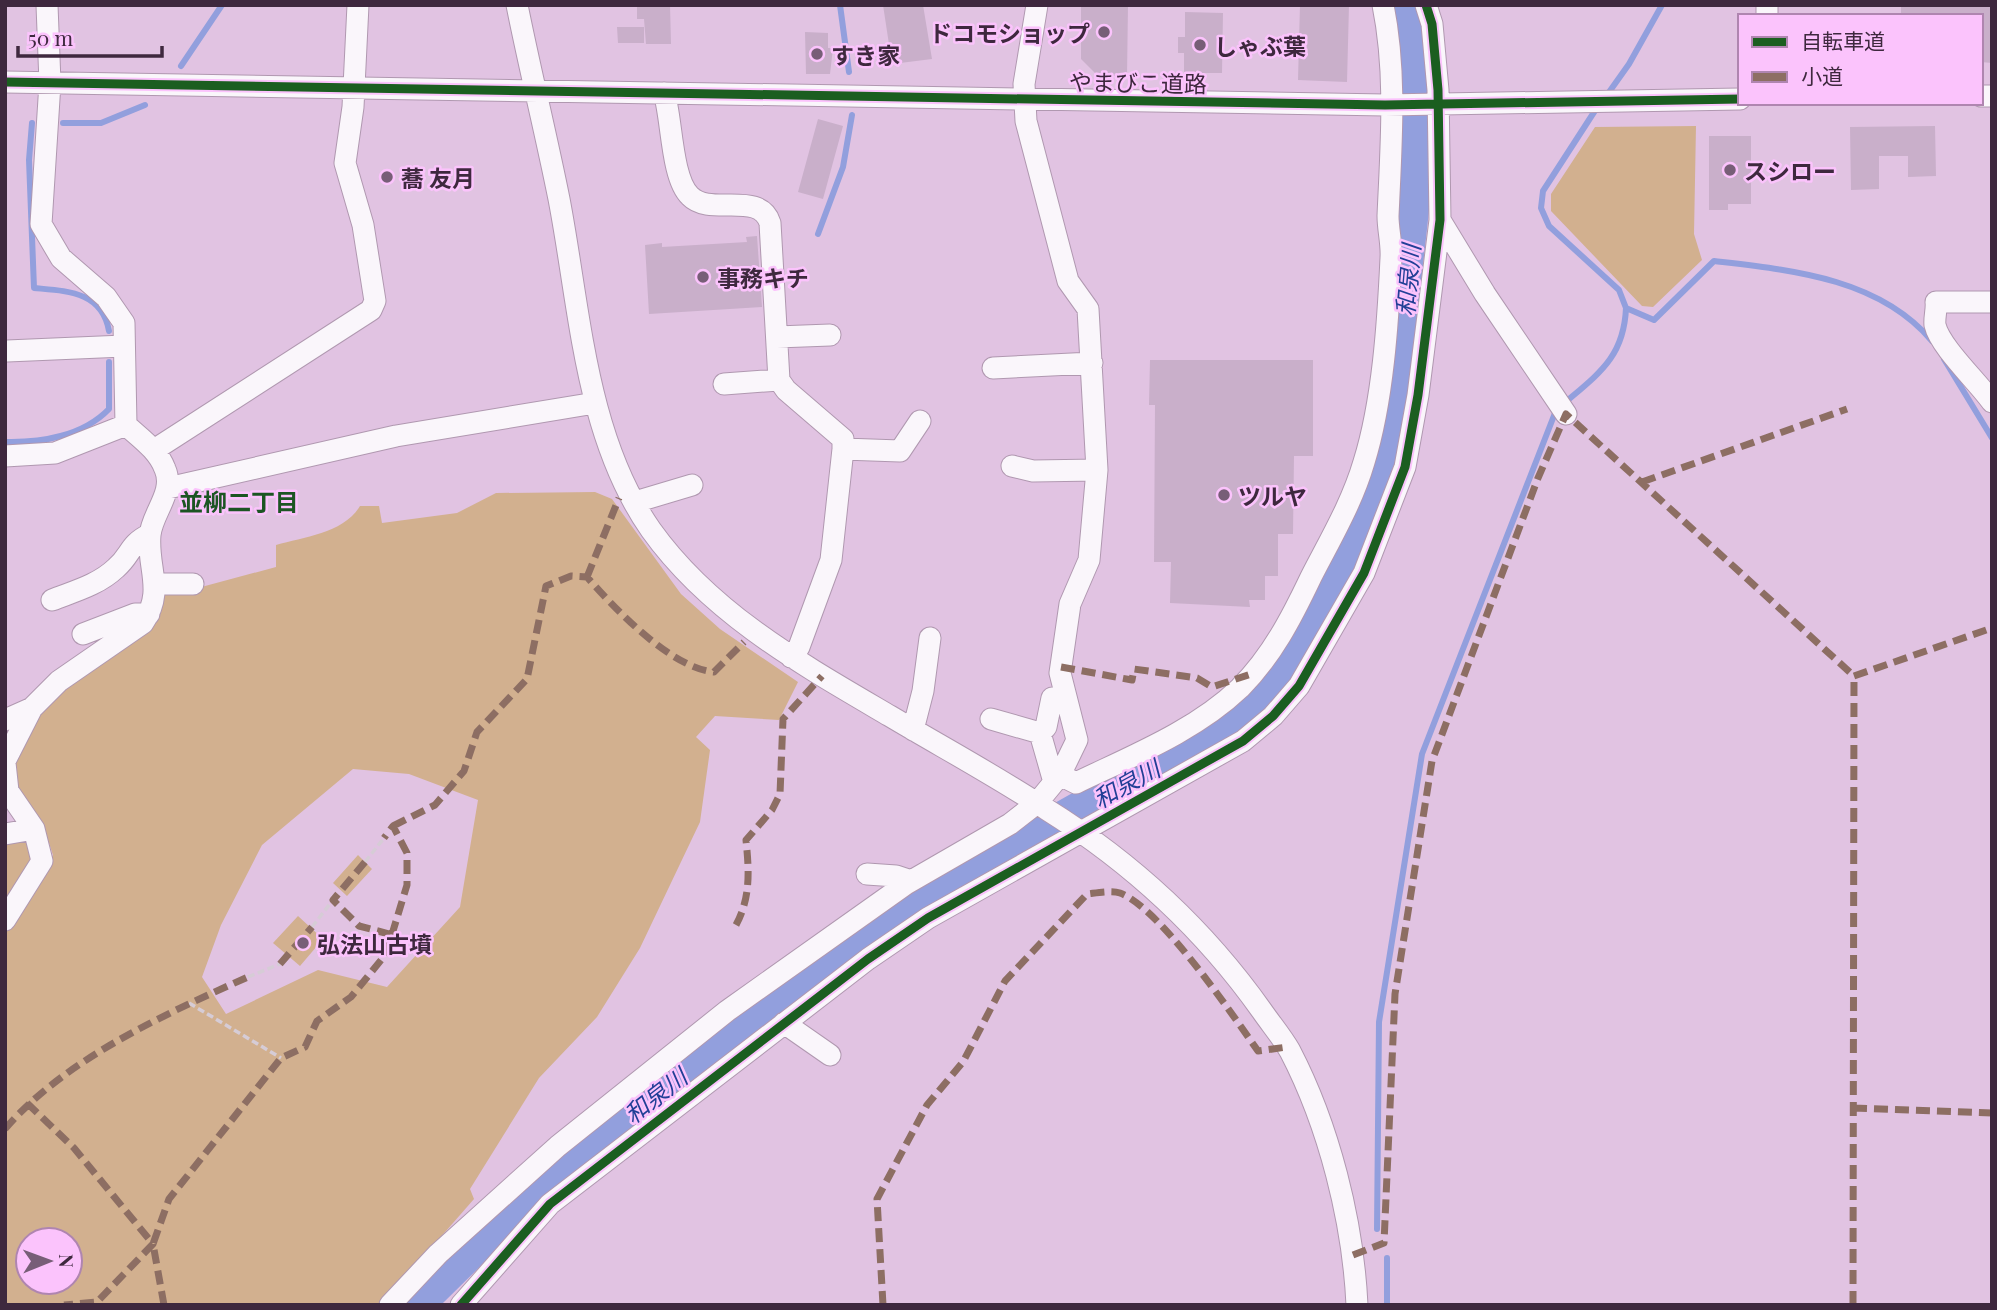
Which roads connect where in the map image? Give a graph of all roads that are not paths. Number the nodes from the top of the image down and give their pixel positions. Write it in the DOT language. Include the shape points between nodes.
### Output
graph roads {
  1 [pos="47,5"];
  2 [pos="358,5"];
  3 [pos="517,5"];
  4 [pos="1037,5"];
  5 [pos="1383,5"];
  6 [pos="1426,5"];
  7 [pos="5,82"];
  8 [pos="50,83"];
  9 [pos="354,88"];
  10 [pos="536,92"];
  11 [pos="664,93"];
  12 [pos="1024,98"];
  13 [pos="1738,99"];
  14 [pos="1393,105"];
  15 [pos="1434,105"];
  16 [pos="1440,220"];
  17 [pos="1992,302"];
  18 [pos="830,335"];
  19 [pos="777,337"];
  20 [pos="124,346"];
  21 [pos="20,356"];
  22 [pos="1092,363"];
  23 [pos="993,368"];
  24 [pos="779,380"];
  25 [pos="724,384"];
  26 [pos="1992,402"];
  27 [pos="595,403"];
  28 [pos="1566,414"];
  29 [pos="920,421"];
  30 [pos="126,425"];
  31 [pos="843,449"];
  32 [pos="153,450"];
  33 [pos="5,456"];
  34 [pos="1012,466"];
  35 [pos="1097,470"];
  36 [pos="692,485"];
  37 [pos="167,488"];
  38 [pos="635,502"];
  39 [pos="150,534"];
  40 [pos="156,584"];
  41 [pos="193,584"];
  42 [pos="52,600"];
  43 [pos="149,614"];
  44 [pos="83,634"];
  45 [pos="930,638"];
  46 [pos="791,657"];
  47 [pos="1052,698"];
  48 [pos="32,709"];
  49 [pos="992,719"];
  50 [pos="5,720"];
  51 [pos="913,730"];
  52 [pos="1040,733"];
  53 [pos="5,762"];
  54 [pos="1057,779"];
  55 [pos="1041,805"];
  56 [pos="34,829"];
  57 [pos="1077,830"];
  58 [pos="5,834"];
  59 [pos="867,874"];
  60 [pos="911,881"];
  61 [pos="5,920"];
  62 [pos="785,1023"];
  63 [pos="830,1055"];
  64 [pos="390,1305"];
  65 [pos="461,1305"];
  66 [pos="1357,1305"];
  1 -- 8 [label="street"];
  2 -- 9 [label="street"];
  3 -- 10 [label="street"];
  4 -- 12 [label="street"];
  5 -- 14 [label="street"];
  6 -- 15 [label="street" via="1432,24"];
  7 -- 8 [label="street, やまびこ道路"];
  8 -- 9 [label="street, やまびこ道路"];
  8 -- 20 [label="street" via="41,224 61,258 106,297 124,323"];
  9 -- 10 [label="street, やまびこ道路"];
  9 -- 32 [label="street" via="345,163 363,225 375,301 371,310"];
  10 -- 11 [label="street, やまびこ道路"];
  10 -- 27 [label="street"];
  11 -- 12 [label="street, やまびこ道路"];
  11 -- 19 [label="street" via="669,139 687,194 698,202 758,208 768,215"];
  12 -- 14 [label="street, やまびこ道路"];
  12 -- 22 [label="street" via="1068,281 1088,309"];
  13 -- 15 [label="street, やまびこ道路"];
  14 -- 15 [label="street, やまびこ道路"];
  14 -- 54 [label="street" via="1388,219 1392,255 1384,343 1372,432 1349,502 1292,616 1264,662 1239,689 1203,717 1139,753 1076,783"];
  15 -- 16 [label="street"];
  16 -- 28 [label="street"];
  16 -- 57 [label="street" via="1405,467 1364,573 1299,686 1243,741"];
  17 -- 26 [label="street" via="1937,302 1935,325 1961,367 1974,376"];
  18 -- 19 [label="street"];
  19 -- 24 [label="street"];
  20 -- 21 [label="street"];
  20 -- 30 [label="street"];
  22 -- 23 [label="street"];
  22 -- 35 [label="street"];
  24 -- 25 [label="street"];
  24 -- 31 [label="street" via="843,439"];
  27 -- 37 [label="street" via="397,436"];
  27 -- 38 [label="street"];
  29 -- 31 [label="street" via="900,451"];
  30 -- 32 [label="street"];
  30 -- 33 [label="street" via="55,453"];
  31 -- 46 [label="street" via="831,560 799,647"];
  32 -- 37 [label="street" via="166,470"];
  34 -- 35 [label="street" via="1033,471"];
  35 -- 54 [label="street" via="1089,560 1070,604 1060,673 1077,740"];
  36 -- 38 [label="street"];
  37 -- 39 [label="street"];
  38 -- 46 [label="street" via="652,531 709,597"];
  39 -- 40 [label="street"];
  39 -- 42 [label="street" via="135,542 117,568 92,585"];
  40 -- 41 [label="street"];
  40 -- 43 [label="street"];
  43 -- 44 [label="street" via="135,614"];
  43 -- 48 [label="street" via="143,624 59,681"];
  45 -- 51 [label="street"];
  46 -- 51 [label="street"];
  47 -- 52 [label="street" via="1046,727"];
  48 -- 50 [label="street"];
  48 -- 53 [label="street"];
  49 -- 52 [label="street"];
  51 -- 55 [label="street"];
  52 -- 54 [label="street"];
  53 -- 56 [label="street" via="8,791"];
  54 -- 55 [label="street"];
  55 -- 57 [label="street"];
  55 -- 60 [label="street"];
  56 -- 58 [label="street"];
  56 -- 61 [label="street" via="42,861"];
  57 -- 62 [label="street" via="928,918"];
  57 -- 66 [label="street" via="1191,922 1240,980 1291,1053 1332,1155 1353,1255"];
  59 -- 60 [label="street"];
  60 -- 64 [label="street" via="727,1012 558,1146 438,1254"];
  62 -- 63 [label="street"];
  62 -- 65 [label="street" via="551,1204"];
}
